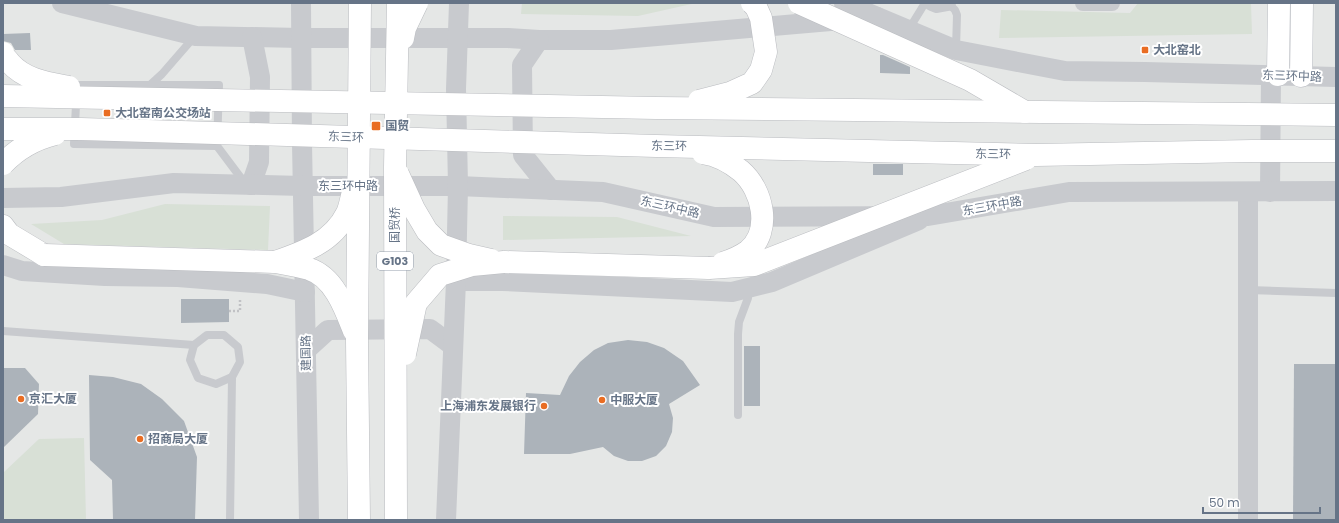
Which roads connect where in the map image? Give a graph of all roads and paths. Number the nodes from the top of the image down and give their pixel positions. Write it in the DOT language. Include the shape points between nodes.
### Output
graph roads {
  1 [pos="62,3"];
  2 [pos="301,3"];
  3 [pos="347,3"];
  4 [pos="360,3"];
  5 [pos="398,3"];
  6 [pos="417,3"];
  7 [pos="459,3"];
  8 [pos="752,3"];
  9 [pos="799,3"];
  10 [pos="844,3"];
  11 [pos="925,3"];
  12 [pos="932,3"];
  13 [pos="948,3"];
  14 [pos="1083,3"];
  15 [pos="1112,3"];
  16 [pos="1279,3"];
  17 [pos="1302,3"];
  18 [pos="877,17"];
  19 [pos="908,30"];
  20 [pos="196,36"];
  21 [pos="252,37"];
  22 [pos="301,38"];
  23 [pos="459,38"];
  24 [pos="539,40"];
  25 [pos="956,50"];
  26 [pos="3,52"];
  27 [pos="360,57"];
  28 [pos="397,62"];
  29 [pos="1274,75"];
  30 [pos="1301,76"];
  31 [pos="1336,77"];
  32 [pos="150,85"];
  33 [pos="3,96"];
  34 [pos="115,98"];
  35 [pos="656,108"];
  36 [pos="1026,113"];
  37 [pos="1336,116"];
  38 [pos="80,129"];
  39 [pos="3,130"];
  40 [pos="217,146"];
  41 [pos="656,146"];
  42 [pos="1336,151"];
  43 [pos="1036,155"];
  44 [pos="3,164"];
  45 [pos="359,167"];
  46 [pos="395,167"];
  47 [pos="249,185"];
  48 [pos="303,186"];
  49 [pos="458,186"];
  50 [pos="551,190"];
  51 [pos="1336,191"];
  52 [pos="1248,192"];
  53 [pos="1270,192"];
  54 [pos="3,198"];
  55 [pos="928,216"];
  56 [pos="3,226"];
  57 [pos="3,248"];
  58 [pos="44,255"];
  59 [pos="275,262"];
  60 [pos="504,262"];
  61 [pos="3,265"];
  62 [pos="709,268"];
  63 [pos="456,281"];
  64 [pos="747,288"];
  65 [pos="1248,290"];
  66 [pos="305,292"];
  67 [pos="1336,293"];
  68 [pos="240,295"];
  69 [pos="229,311"];
  70 [pos="3,331"];
  71 [pos="357,341"];
  72 [pos="194,345"];
  73 [pos="453,346"];
  74 [pos="306,350"];
  75 [pos="232,377"];
  76 [pos="396,398"];
  77 [pos="738,415"];
  78 [pos="230,520"];
  79 [pos="309,520"];
  80 [pos="359,520"];
  81 [pos="396,520"];
  82 [pos="446,520"];
  83 [pos="1248,520"];
  1 -- 20 [label="street, 东三环中路"];
  2 -- 22 [label="street, 建国路"];
  3 -- 27 [label="main road, bridge"];
  4 -- 27 [label="main road, bridge"];
  5 -- 28 [label="main road, 国贸桥 / G103, bridge"];
  6 -- 28 [label="main road, bridge" via="405,28"];
  7 -- 23 [label="street"];
  8 -- 35 [label="main road, bridge" via="761,18 766,52 761,70 752,83 709,100"];
  9 -- 36 [label="main road, bridge" via="970,80"];
  10 -- 18 [label="street"];
  11 -- 19 [label="lane"];
  12 -- 13 [label="street"];
  13 -- 25 [label="lane" via="957,15"];
  14 -- 15 [label="street"];
  16 -- 29 [label="main road"];
  17 -- 30 [label="main road"];
  18 -- 19 [label="street, 东三环中路"];
  18 -- 24 [label="street, 东三环中路" via="611,40"];
  19 -- 25 [label="street, 东三环中路"];
  20 -- 21 [label="street, 东三环中路"];
  20 -- 32 [label="lane"];
  21 -- 22 [label="street, 东三环中路"];
  21 -- 47 [label="street" via="260,78 259,162"];
  22 -- 23 [label="street, 东三环中路"];
  22 -- 48 [label="street, 建国路"];
  23 -- 24 [label="street, 东三环中路"];
  23 -- 49 [label="street" via="456,89"];
  24 -- 50 [label="street" via="522,65 523,154"];
  25 -- 29 [label="street, 东三环中路" via="1065,71"];
  26 -- 34 [label="main road, bridge" via="17,71 28,77"];
  27 -- 45 [label="main road, bridge"];
  28 -- 46 [label="main road, 国贸桥 / G103, bridge"];
  29 -- 30 [label="street, 东三环中路"];
  29 -- 53 [label="street"];
  30 -- 31 [label="street, 东三环中路"];
  32 -- 40 [label="lane" via="219,85"];
  32 -- 40 [label="lane" via="77,86 74,144"];
  33 -- 34 [label="main road, bridge"];
  34 -- 35 [label="main road, bridge"];
  35 -- 36 [label="main road, bridge"];
  36 -- 37 [label="main road, bridge"];
  38 -- 39 [label="main road, 东三环, bridge"];
  38 -- 41 [label="main road, 东三环, bridge"];
  38 -- 44 [label="main road, bridge" via="30,143"];
  40 -- 47 [label="lane"];
  41 -- 43 [label="main road, 东三环, bridge"];
  41 -- 62 [label="main road, bridge" via="711,154 730,162 743,172 756,188 762,212 762,226 758,239 738,258"];
  42 -- 43 [label="main road, 东三环, bridge"];
  43 -- 62 [label="main road, bridge" via="754,265"];
  45 -- 59 [label="main road, bridge" via="348,212 337,230 320,244"];
  45 -- 71 [label="main road, bridge"];
  46 -- 60 [label="main road, bridge" via="414,209 427,231 441,245 469,255"];
  46 -- 76 [label="main road, 国贸桥 / G103, bridge"];
  47 -- 48 [label="street, 东三环中路"];
  47 -- 54 [label="street, 东三环中路" via="174,183 61,197"];
  48 -- 49 [label="street, 东三环中路"];
  48 -- 66 [label="street, 建国路"];
  49 -- 50 [label="street, 东三环中路"];
  49 -- 63 [label="street"];
  50 -- 55 [label="street, 东三环中路" via="603,192 714,217"];
  51 -- 53 [label="street, 东三环中路"];
  52 -- 53 [label="street, 东三环中路"];
  52 -- 55 [label="street, 东三环中路" via="1069,192"];
  52 -- 65 [label="street"];
  55 -- 64 [label="street" via="772,282"];
  56 -- 58 [label="main road" via="9,234"];
  57 -- 58 [label="main road"];
  58 -- 59 [label="main road, bridge"];
  59 -- 71 [label="main road, bridge" via="310,269 323,276 345,307"];
  60 -- 62 [label="main road"];
  60 -- 76 [label="main road, bridge" via="472,265 440,275 416,303"];
  61 -- 66 [label="street" via="22,271 178,277 267,284"];
  63 -- 64 [label="street" via="503,280 732,292"];
  63 -- 73 [label="street"];
  64 -- 77 [label="lane" via="748,298 739,322 738,334"];
  65 -- 67 [label="lane"];
  65 -- 83 [label="street"];
  66 -- 74 [label="street, 建国路"];
  68 -- 69 [label="path" via="240,311"];
  70 -- 72 [label="lane"];
  71 -- 80 [label="main road, bridge"];
  72 -- 75 [label="lane" via="190,360 198,378 216,384"];
  72 -- 75 [label="lane" via="207,335 224,335 238,347 240,362"];
  73 -- 74 [label="street" via="430,329 328,330"];
  73 -- 82 [label="street"];
  74 -- 79 [label="street, 建国路"];
  75 -- 78 [label="lane"];
  76 -- 81 [label="main road, 国贸桥 / G103, bridge"];
}
